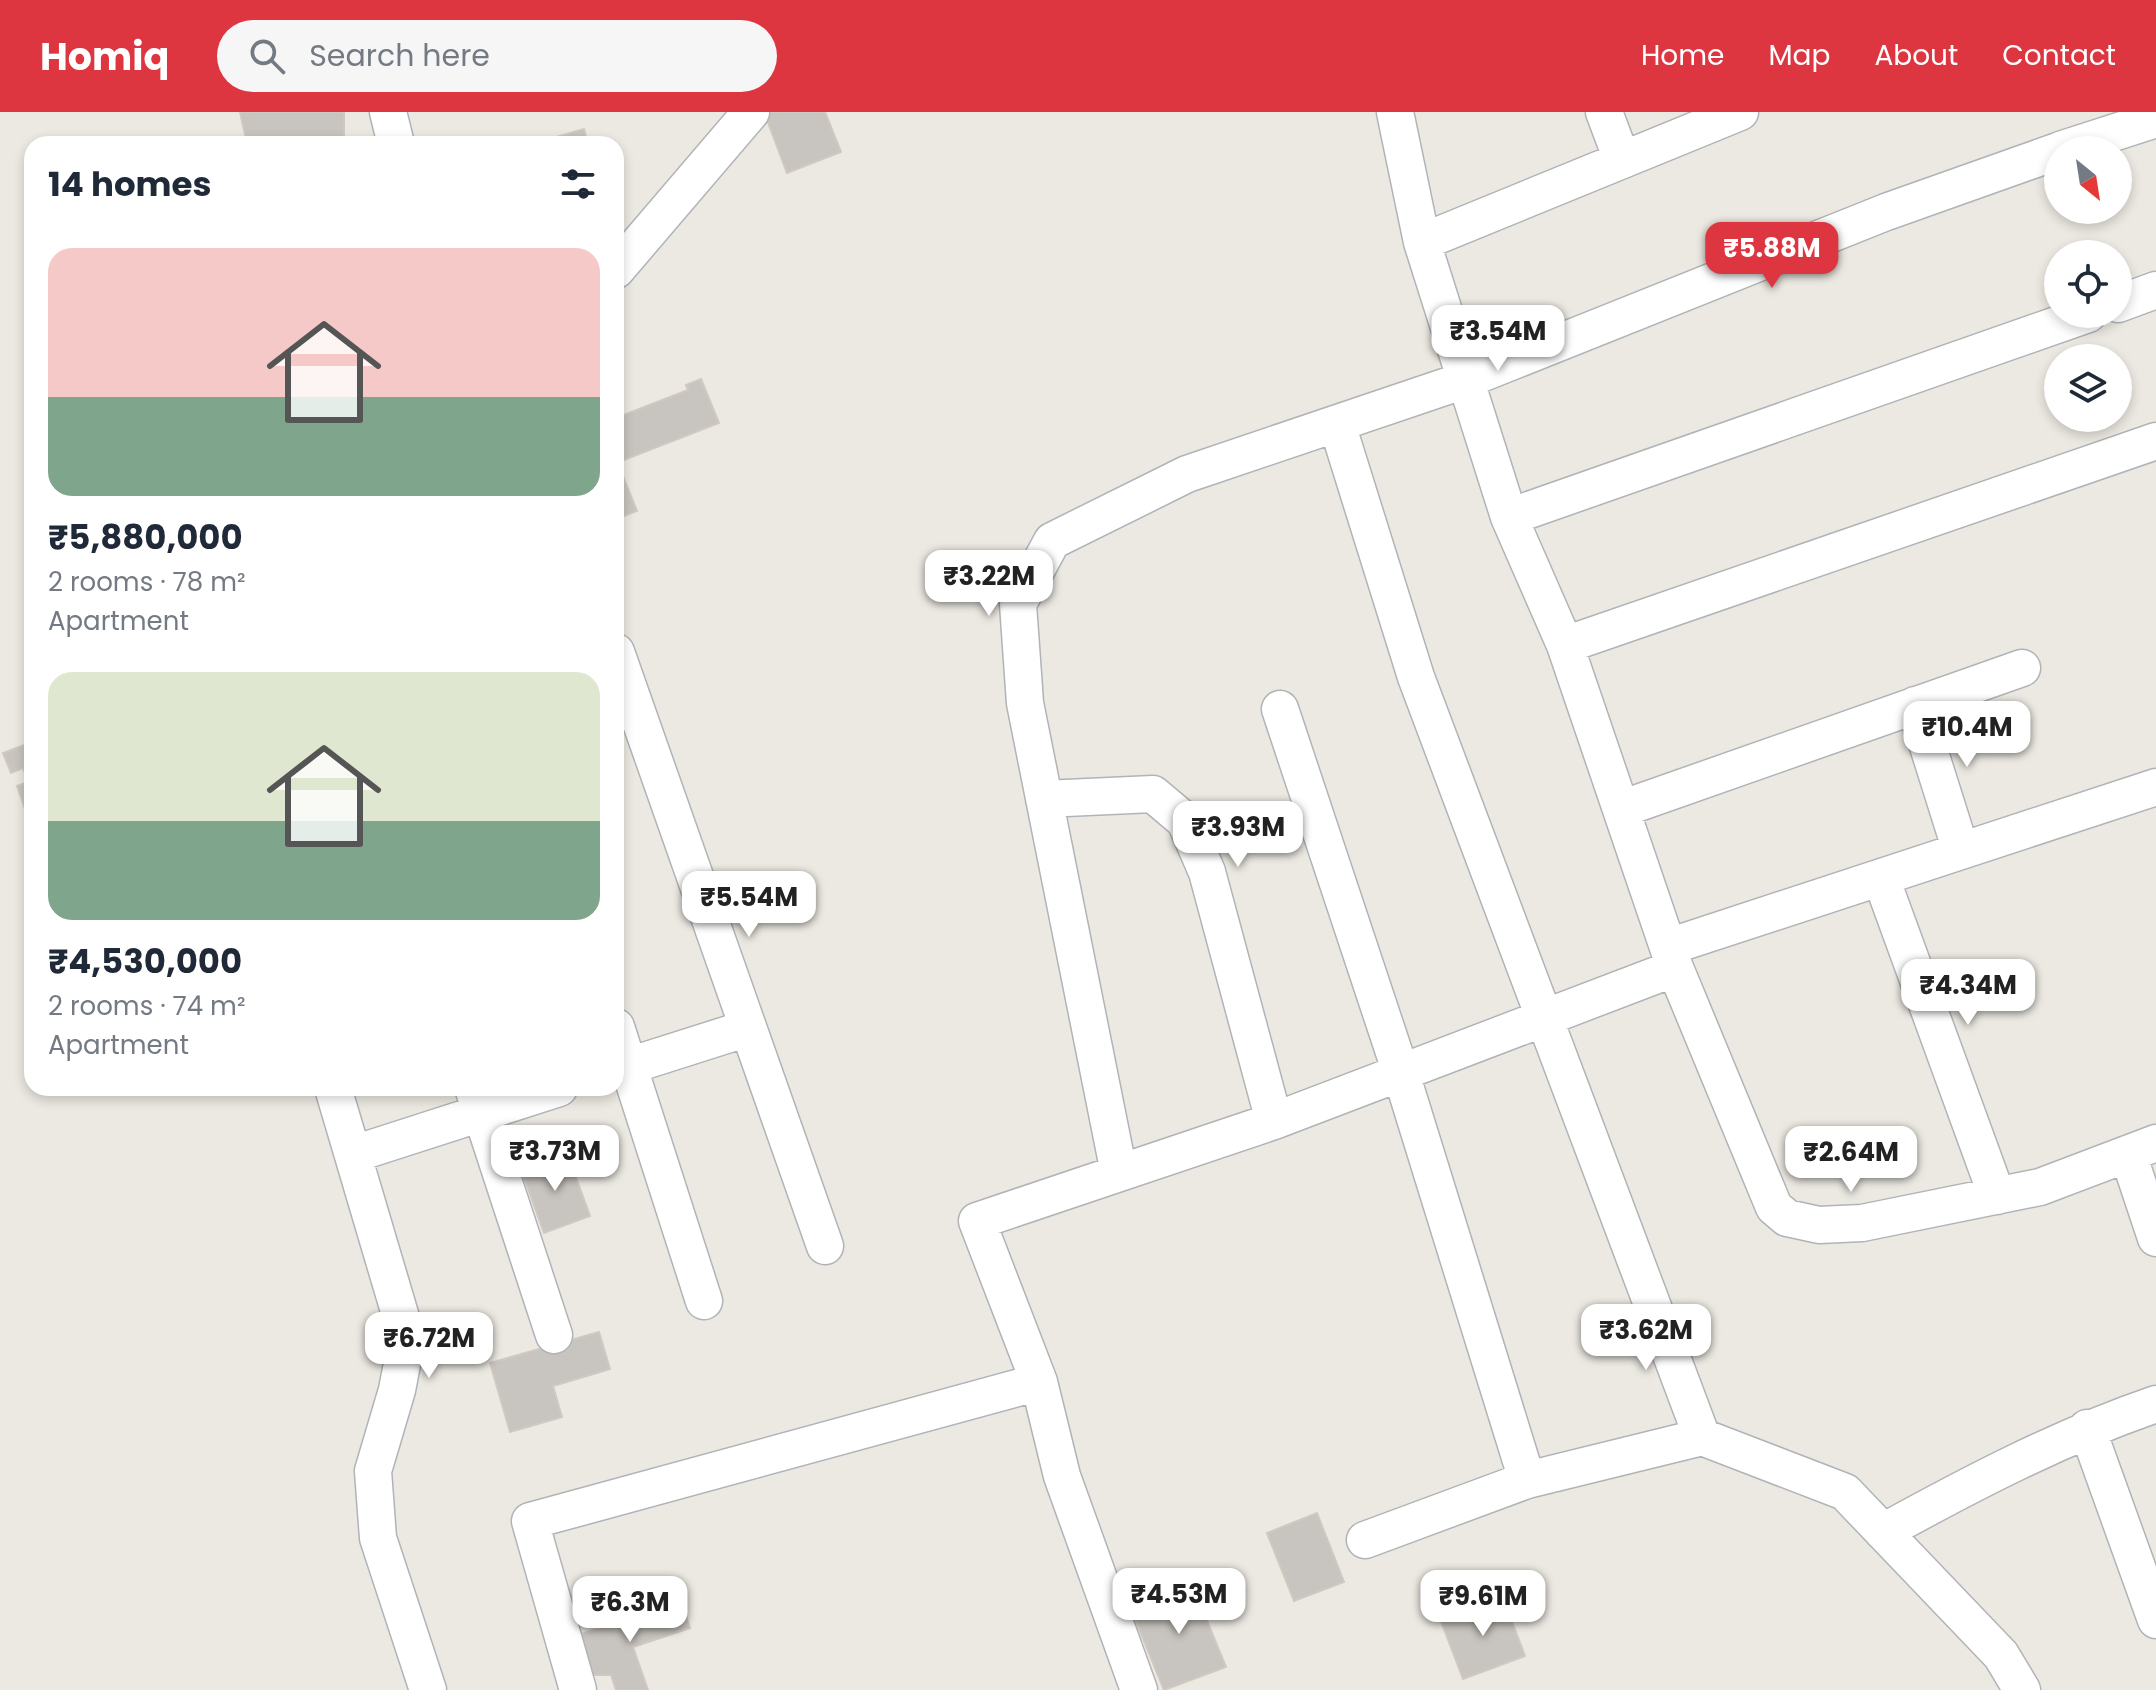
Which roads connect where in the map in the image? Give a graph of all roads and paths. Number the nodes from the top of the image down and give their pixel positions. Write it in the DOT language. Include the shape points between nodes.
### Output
graph roads {
  1 [pos="388,112"];
  2 [pos="751,112"];
  3 [pos="1395,112"];
  4 [pos="1604,112"];
  5 [pos="1740,112"];
  6 [pos="2156,119"];
  7 [pos="394,136"];
  8 [pos="2103,136"];
  9 [pos="2044,155"];
  10 [pos="1622,160"];
  11 [pos="1422,242"];
  12 [pos="624,261"];
  13 [pos="2156,290"];
  14 [pos="2132,299"];
  15 [pos="2048,328"];
  16 [pos="1468,379"];
  17 [pos="1337,424"];
  18 [pos="2156,441"];
  19 [pos="1509,517"];
  20 [pos="1565,645"];
  21 [pos="2022,668"];
  22 [pos="624,675"];
  23 [pos="1915,705"];
  24 [pos="1280,709"];
  25 [pos="2154,794"];
  26 [pos="1044,799"];
  27 [pos="1621,809"];
  28 [pos="1961,851"];
  29 [pos="1881,878"];
  30 [pos="1671,958"];
  31 [pos="1545,1016"];
  32 [pos="748,1028"];
  33 [pos="624,1068"];
  34 [pos="1400,1070"];
  35 [pos="624,1071"];
  36 [pos="336,1096"];
  37 [pos="504,1096"];
  38 [pos="477,1100"];
  39 [pos="1274,1121"];
  40 [pos="2142,1148"];
  41 [pos="354,1154"];
  42 [pos="1119,1173"];
  43 [pos="1997,1196"];
  44 [pos="2156,1238"];
  45 [pos="825,1246"];
  46 [pos="704,1301"];
  47 [pos="554,1335"];
  48 [pos="1039,1382"];
  49 [pos="2156,1404"];
  50 [pos="2087,1428"];
  51 [pos="1702,1437"];
  52 [pos="1527,1480"];
  53 [pos="1883,1532"];
  54 [pos="1365,1540"];
  55 [pos="2156,1620"];
  56 [pos="428,1690"];
  57 [pos="578,1690"];
  58 [pos="1139,1690"];
  59 [pos="2022,1690"];
  1 -- 7 [label="street"];
  2 -- 12 [label="street"];
  3 -- 11 [label="street"];
  4 -- 10 [label="street"];
  5 -- 10 [label="street"];
  6 -- 8 [label="street"];
  9 -- 16 [label="street" via="1886,212"];
  10 -- 11 [label="street"];
  11 -- 16 [label="street"];
  13 -- 14 [label="street"];
  15 -- 19 [label="street"];
  16 -- 17 [label="street"];
  16 -- 19 [label="street"];
  17 -- 26 [label="street" via="1187,474 1052,541 1018,604 1025,703"];
  17 -- 31 [label="street" via="1416,677"];
  18 -- 20 [label="street"];
  19 -- 20 [label="street"];
  20 -- 27 [label="street"];
  21 -- 23 [label="street"];
  22 -- 32 [label="street"];
  23 -- 27 [label="street"];
  23 -- 28 [label="street"];
  24 -- 34 [label="street"];
  25 -- 28 [label="street"];
  26 -- 39 [label="street" via="1153,794 1185,821 1207,872"];
  26 -- 42 [label="street"];
  27 -- 30 [label="street"];
  28 -- 29 [label="street"];
  29 -- 30 [label="street"];
  29 -- 43 [label="street"];
  30 -- 31 [label="street"];
  30 -- 43 [label="street" via="1774,1207 1787,1218 1819,1225 1862,1223"];
  31 -- 34 [label="street"];
  31 -- 51 [label="street"];
  32 -- 33 [label="street"];
  32 -- 45 [label="street"];
  34 -- 39 [label="street"];
  34 -- 52 [label="street"];
  35 -- 46 [label="street"];
  36 -- 41 [label="street"];
  37 -- 38 [label="street"];
  38 -- 41 [label="street"];
  38 -- 47 [label="street"];
  39 -- 42 [label="street"];
  40 -- 43 [label="street" via="2040,1187"];
  40 -- 44 [label="street"];
  41 -- 56 [label="street" via="407,1338 373,1471 378,1538"];
  42 -- 48 [label="street" via="977,1221"];
  48 -- 57 [label="street" via="530,1521"];
  48 -- 58 [label="street" via="1062,1476"];
  49 -- 50 [label="street"];
  50 -- 53 [label="street"];
  50 -- 55 [label="street"];
  51 -- 52 [label="street"];
  51 -- 53 [label="street" via="1845,1492"];
  52 -- 54 [label="street"];
  53 -- 59 [label="street" via="2001,1655"];
}
